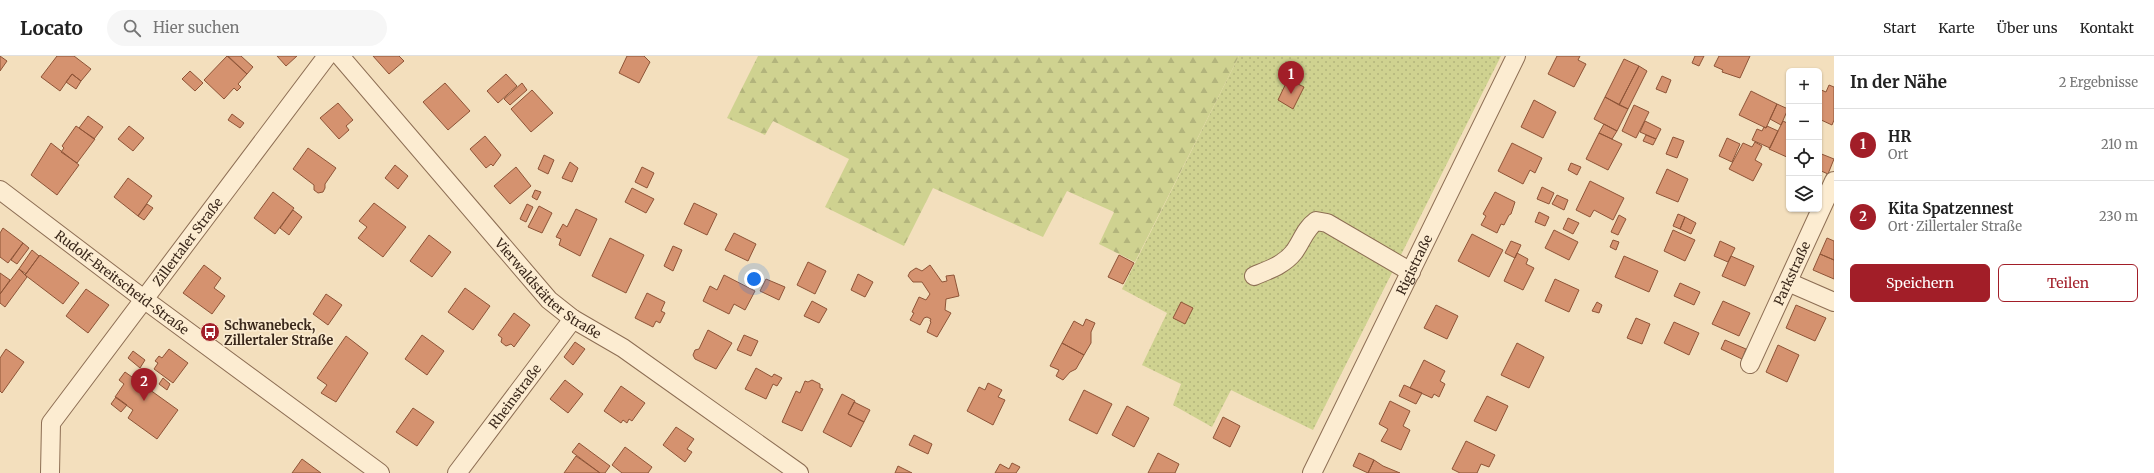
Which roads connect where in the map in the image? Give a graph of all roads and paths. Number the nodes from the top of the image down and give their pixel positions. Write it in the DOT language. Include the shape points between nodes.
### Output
graph roads {
  1 [pos="327,56"];
  2 [pos="340,56"];
  3 [pos="1516,56"];
  4 [pos="1834,182"];
  5 [pos="0,190"];
  6 [pos="1411,272"];
  7 [pos="1254,276"];
  8 [pos="1788,282"];
  9 [pos="145,300"];
  10 [pos="1834,302"];
  11 [pos="573,320"];
  12 [pos="1750,364"];
  13 [pos="50,473"];
  14 [pos="380,473"];
  15 [pos="457,473"];
  16 [pos="799,473"];
  17 [pos="1312,473"];
  1 -- 9 [label="street, Zillertaler Straße"];
  2 -- 11 [label="street, Vierwaldstätter Straße" via="549,300"];
  3 -- 6 [label="street, Rigistraße"];
  4 -- 8 [label="street, Parkstraße"];
  5 -- 9 [label="street, Rudolf-Breitscheid-Straße"];
  6 -- 7 [label="street" via="1327,223 1316,222 1309,226 1294,252 1283,264"];
  6 -- 17 [label="street, Rigistraße"];
  8 -- 10 [label="street"];
  8 -- 12 [label="street, Parkstraße"];
  9 -- 13 [label="street, Zillertaler Straße" via="51,423"];
  9 -- 14 [label="street, Rudolf-Breitscheid-Straße"];
  11 -- 15 [label="street, Rheinstraße"];
  11 -- 16 [label="street, Vierwaldstätter Straße" via="623,348"];
}
